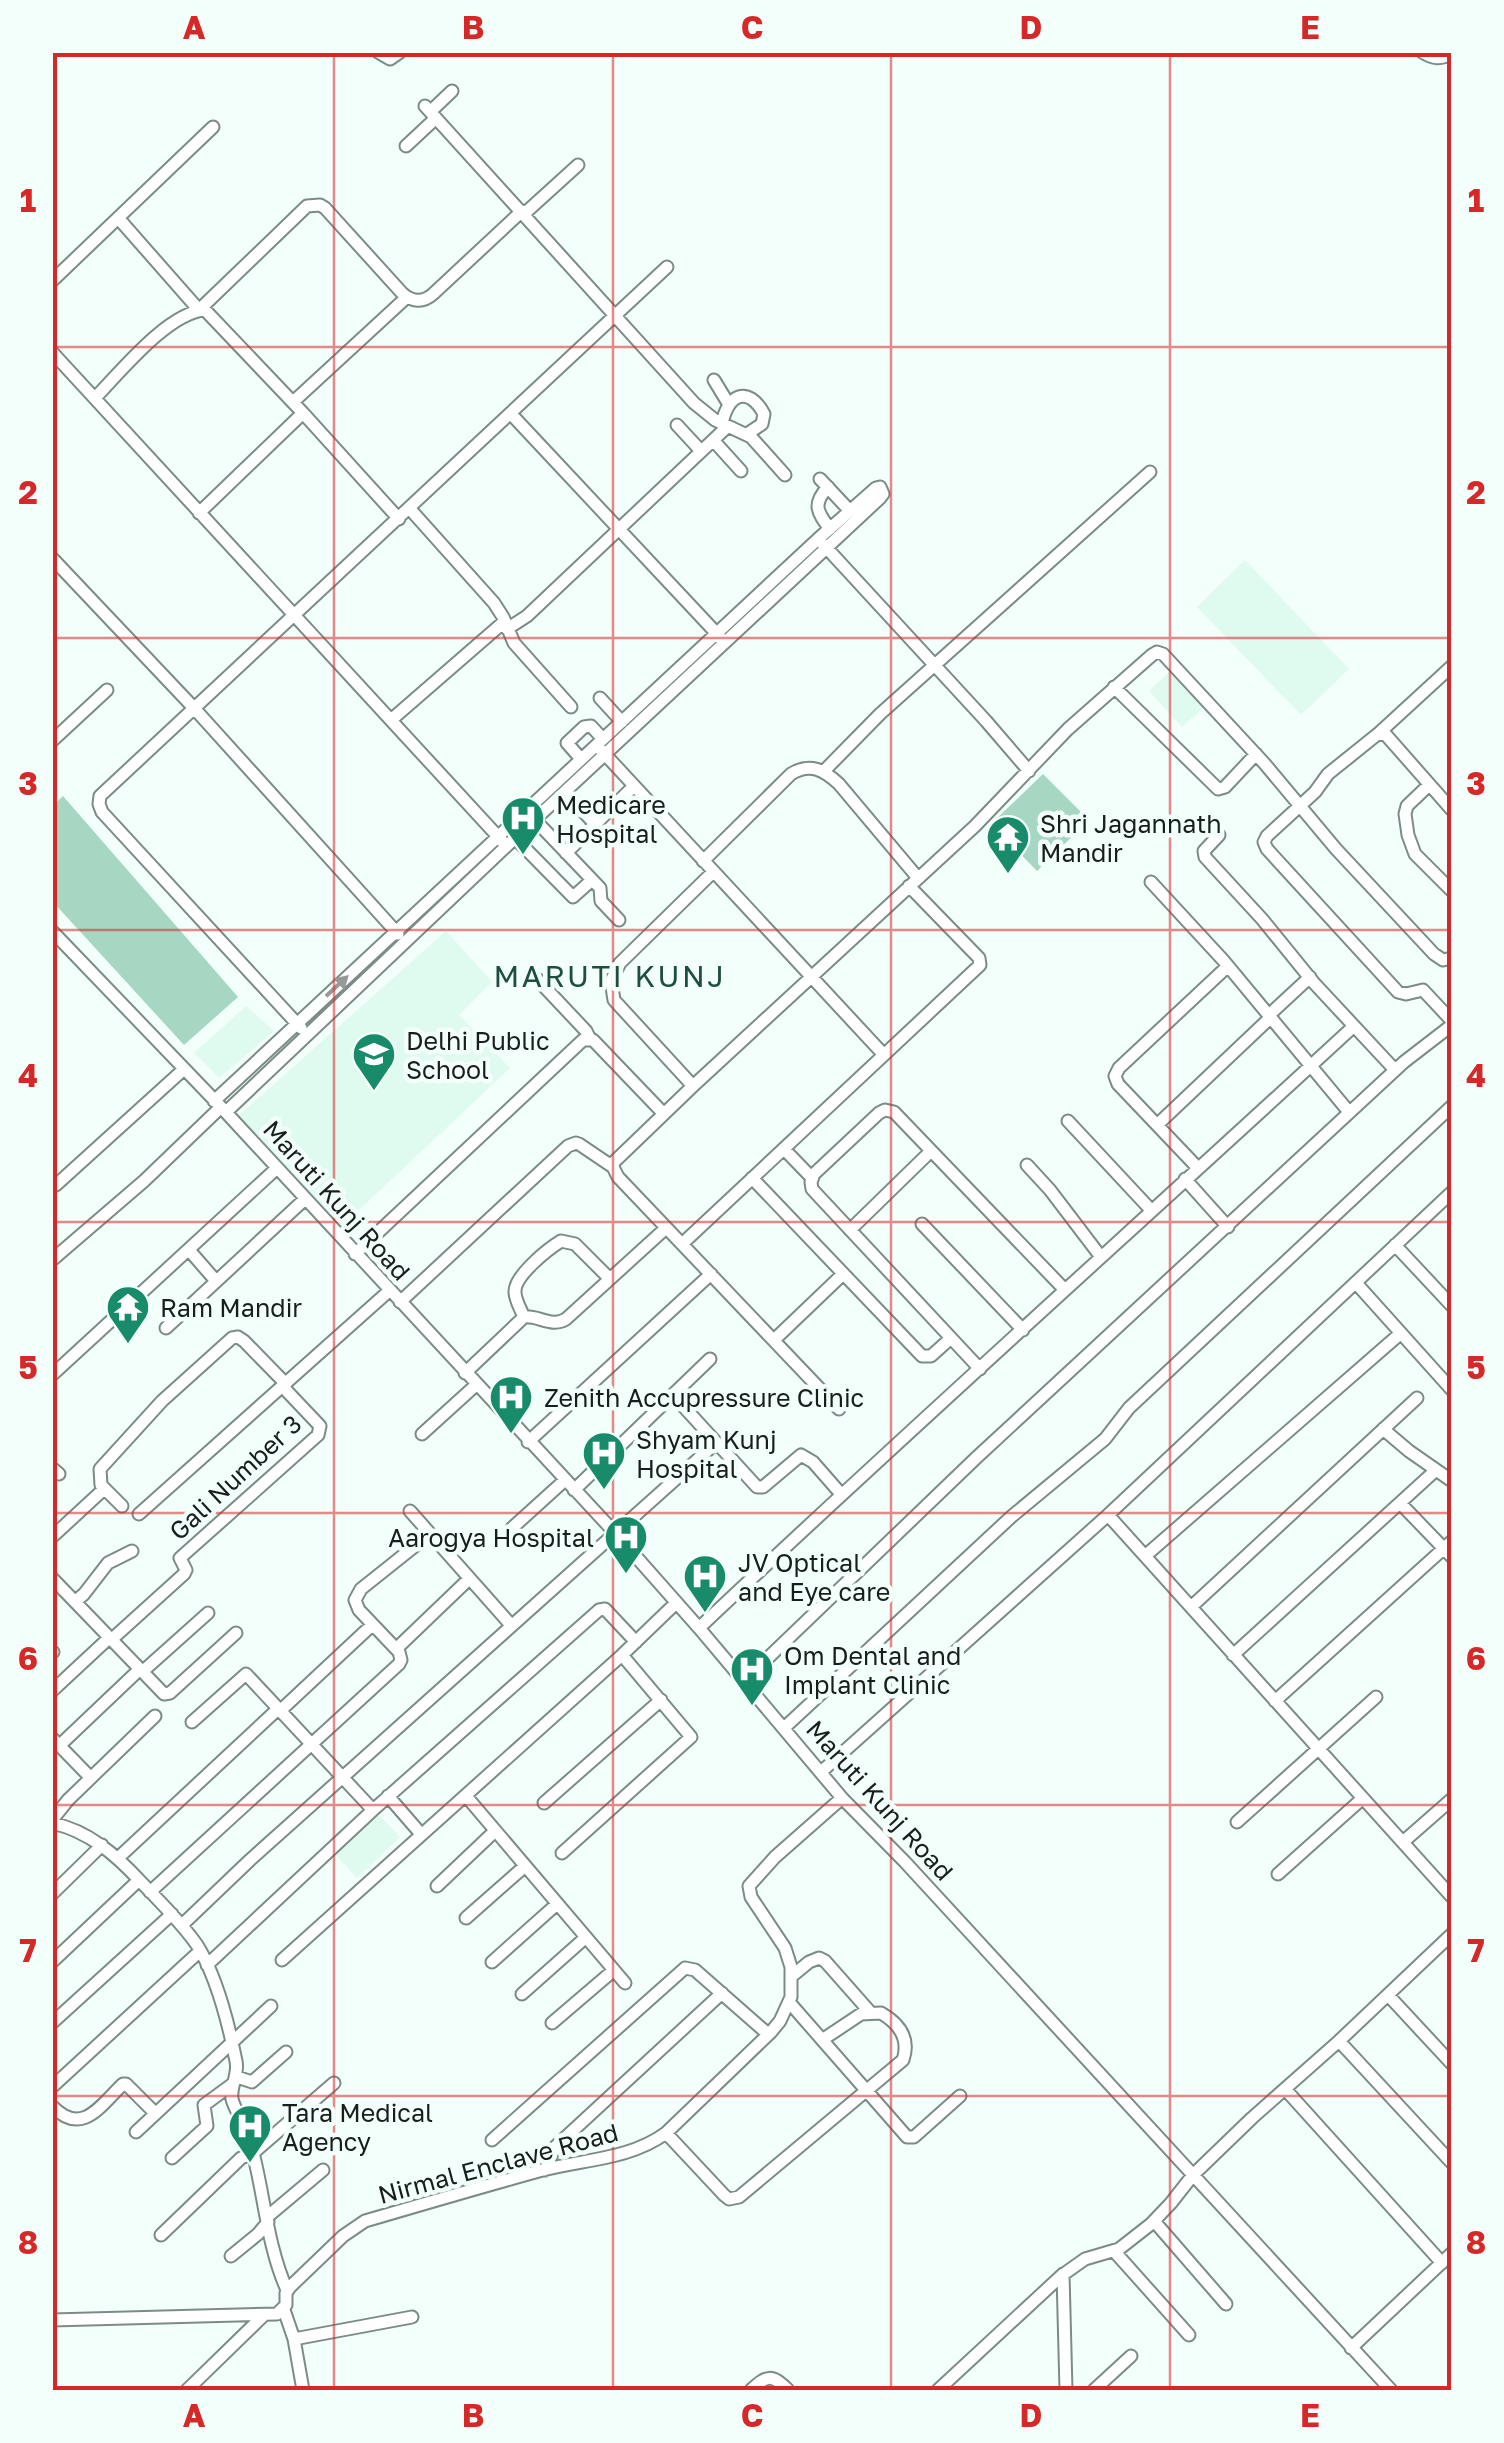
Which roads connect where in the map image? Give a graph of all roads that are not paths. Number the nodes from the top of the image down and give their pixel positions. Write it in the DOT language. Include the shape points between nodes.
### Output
graph roads {
  1 [pos="378,52"];
  2 [pos="400,52"];
  3 [pos="1422,52"];
  4 [pos="1452,53"];
  5 [pos="452,91"];
  6 [pos="431,112"];
  7 [pos="214,127"];
  8 [pos="406,146"];
  9 [pos="578,165"];
  10 [pos="523,213"];
  11 [pos="119,219"];
  12 [pos="667,267"];
  13 [pos="52,281"];
  14 [pos="407,298"];
  15 [pos="199,310"];
  16 [pos="616,315"];
  17 [pos="52,352"];
  18 [pos="714,380"];
  19 [pos="96,397"];
  20 [pos="294,402"];
  21 [pos="728,403"];
  22 [pos="304,412"];
  23 [pos="511,414"];
  24 [pos="725,425"];
  25 [pos="677,426"];
  26 [pos="747,434"];
  27 [pos="713,440"];
  28 [pos="701,451"];
  29 [pos="740,471"];
  30 [pos="1150,472"];
  31 [pos="785,475"];
  32 [pos="410,509"];
  33 [pos="850,511"];
  34 [pos="200,512"];
  35 [pos="399,519"];
  36 [pos="618,528"];
  37 [pos="830,529"];
  38 [pos="822,543"];
  39 [pos="52,558"];
  40 [pos="294,615"];
  41 [pos="506,625"];
  42 [pos="721,638"];
  43 [pos="934,665"];
  44 [pos="1452,666"];
  45 [pos="1114,687"];
  46 [pos="107,690"];
  47 [pos="600,698"];
  48 [pos="571,707"];
  49 [pos="193,708"];
  50 [pos="390,720"];
  51 [pos="622,722"];
  52 [pos="1379,733"];
  53 [pos="52,740"];
  54 [pos="602,746"];
  55 [pos="1256,754"];
  56 [pos="581,760"];
  57 [pos="1029,770"];
  58 [pos="824,771"];
  59 [pos="1429,785"];
  60 [pos="634,786"];
  61 [pos="565,792"];
  62 [pos="1301,806"];
  63 [pos="1452,810"];
  64 [pos="535,820"];
  65 [pos="595,824"];
  66 [pos="1219,835"];
  67 [pos="507,840"];
  68 [pos="566,852"];
  69 [pos="703,861"];
  70 [pos="714,872"];
  71 [pos="592,880"];
  72 [pos="914,882"];
  73 [pos="1151,882"];
  74 [pos="1452,891"];
  75 [pos="619,920"];
  76 [pos="52,931"];
  77 [pos="400,937"];
  78 [pos="1452,958"];
  79 [pos="1228,966"];
  80 [pos="1310,977"];
  81 [pos="811,978"];
  82 [pos="537,979"];
  83 [pos="1270,1016"];
  84 [pos="297,1023"];
  85 [pos="1452,1023"];
  86 [pos="1354,1026"];
  87 [pos="307,1034"];
  88 [pos="590,1039"];
  89 [pos="884,1055"];
  90 [pos="1310,1066"];
  91 [pos="183,1070"];
  92 [pos="1395,1070"];
  93 [pos="693,1086"];
  94 [pos="1452,1106"];
  95 [pos="220,1107"];
  96 [pos="1349,1112"];
  97 [pos="664,1114"];
  98 [pos="1068,1121"];
  99 [pos="1157,1125"];
  100 [pos="784,1148"];
  101 [pos="931,1151"];
  102 [pos="1027,1165"];
  103 [pos="613,1167"];
  104 [pos="277,1168"];
  105 [pos="1198,1168"];
  106 [pos="752,1178"];
  107 [pos="812,1178"];
  108 [pos="1185,1179"];
  109 [pos="56,1186"];
  110 [pos="1452,1192"];
  111 [pos="305,1199"];
  112 [pos="1152,1210"];
  113 [pos="922,1224"];
  114 [pos="1228,1227"];
  115 [pos="666,1228"];
  116 [pos="850,1230"];
  117 [pos="682,1244"];
  118 [pos="1395,1245"];
  119 [pos="188,1250"];
  120 [pos="355,1254"];
  121 [pos="1101,1257"];
  122 [pos="52,1260"];
  123 [pos="711,1274"];
  124 [pos="843,1274"];
  125 [pos="610,1279"];
  126 [pos="216,1282"];
  127 [pos="1356,1283"];
  128 [pos="1065,1290"];
  129 [pos="389,1291"];
  130 [pos="400,1302"];
  131 [pos="1452,1306"];
  132 [pos="524,1317"];
  133 [pos="166,1328"];
  134 [pos="1023,1330"];
  135 [pos="1400,1333"];
  136 [pos="951,1338"];
  137 [pos="774,1340"];
  138 [pos="710,1359"];
  139 [pos="980,1370"];
  140 [pos="465,1373"];
  141 [pos="52,1375"];
  142 [pos="476,1385"];
  143 [pos="284,1386"];
  144 [pos="1452,1390"];
  145 [pos="673,1395"];
  146 [pos="1417,1398"];
  147 [pos="840,1409"];
  148 [pos="1384,1429"];
  149 [pos="422,1434"];
  150 [pos="528,1442"];
  151 [pos="716,1443"];
  152 [pos="1436,1470"];
  153 [pos="1452,1481"];
  154 [pos="569,1485"];
  155 [pos="104,1489"];
  156 [pos="842,1494"];
  157 [pos="1400,1503"];
  158 [pos="122,1506"];
  159 [pos="410,1512"];
  160 [pos="140,1514"];
  161 [pos="1108,1515"];
  162 [pos="511,1529"];
  163 [pos="430,1534"];
  164 [pos="616,1534"];
  165 [pos="52,1537"];
  166 [pos="1449,1548"];
  167 [pos="132,1551"];
  168 [pos="1144,1556"];
  169 [pos="52,1578"];
  170 [pos="470,1579"];
  171 [pos="76,1600"];
  172 [pos="676,1603"];
  173 [pos="1190,1607"];
  174 [pos="208,1613"];
  175 [pos="372,1624"];
  176 [pos="511,1625"];
  177 [pos="699,1628"];
  178 [pos="236,1633"];
  179 [pos="110,1638"];
  180 [pos="636,1642"];
  181 [pos="396,1649"];
  182 [pos="1234,1655"];
  183 [pos="622,1656"];
  184 [pos="142,1670"];
  185 [pos="744,1681"];
  186 [pos="52,1692"];
  187 [pos="1376,1698"];
  188 [pos="661,1700"];
  189 [pos="1275,1701"];
  190 [pos="280,1709"];
  191 [pos="155,1716"];
  192 [pos="192,1722"];
  193 [pos="784,1728"];
  194 [pos="56,1741"];
  195 [pos="311,1744"];
  196 [pos="1319,1750"];
  197 [pos="821,1772"];
  198 [pos="90,1778"];
  199 [pos="343,1778"];
  200 [pos="388,1796"];
  201 [pos="466,1796"];
  202 [pos="842,1798"];
  203 [pos="1363,1798"];
  204 [pos="1452,1799"];
  205 [pos="544,1802"];
  206 [pos="373,1810"];
  207 [pos="52,1822"];
  208 [pos="1237,1822"];
  209 [pos="496,1831"];
  210 [pos="420,1834"];
  211 [pos="1403,1842"];
  212 [pos="102,1845"];
  213 [pos="562,1853"];
  214 [pos="118,1858"];
  215 [pos="524,1866"];
  216 [pos="1278,1874"];
  217 [pos="140,1880"];
  218 [pos="437,1886"];
  219 [pos="1449,1890"];
  220 [pos="150,1892"];
  221 [pos="52,1894"];
  222 [pos="557,1904"];
  223 [pos="172,1914"];
  224 [pos="466,1918"];
  225 [pos="182,1925"];
  226 [pos="1452,1934"];
  227 [pos="586,1938"];
  228 [pos="200,1950"];
  229 [pos="282,1960"];
  230 [pos="52,1962"];
  231 [pos="492,1962"];
  232 [pos="207,1965"];
  233 [pos="614,1970"];
  234 [pos="792,1976"];
  235 [pos="625,1983"];
  236 [pos="722,1993"];
  237 [pos="522,1994"];
  238 [pos="1388,1994"];
  239 [pos="789,2002"];
  240 [pos="271,2006"];
  241 [pos="870,2012"];
  242 [pos="552,2022"];
  243 [pos="52,2023"];
  244 [pos="768,2034"];
  245 [pos="822,2040"];
  246 [pos="1339,2041"];
  247 [pos="231,2042"];
  248 [pos="286,2052"];
  249 [pos="1452,2064"];
  250 [pos="236,2080"];
  251 [pos="334,2083"];
  252 [pos="52,2087"];
  253 [pos="1285,2089"];
  254 [pos="867,2092"];
  255 [pos="960,2096"];
  256 [pos="52,2106"];
  257 [pos="155,2114"];
  258 [pos="136,2132"];
  259 [pos="666,2133"];
  260 [pos="492,2140"];
  261 [pos="252,2153"];
  262 [pos="172,2158"];
  263 [pos="1452,2162"];
  264 [pos="323,2170"];
  265 [pos="545,2170"];
  266 [pos="1193,2175"];
  267 [pos="267,2219"];
  268 [pos="1154,2221"];
  269 [pos="160,2235"];
  270 [pos="1114,2251"];
  271 [pos="232,2256"];
  272 [pos="1446,2258"];
  273 [pos="1063,2274"];
  274 [pos="287,2290"];
  275 [pos="1226,2304"];
  276 [pos="284,2310"];
  277 [pos="263,2316"];
  278 [pos="412,2317"];
  279 [pos="52,2320"];
  280 [pos="1189,2336"];
  281 [pos="294,2339"];
  282 [pos="1351,2348"];
  283 [pos="1131,2356"];
  284 [pos="188,2390"];
  285 [pos="304,2390"];
  286 [pos="750,2390"];
  287 [pos="788,2390"];
  288 [pos="938,2390"];
  289 [pos="1066,2390"];
  290 [pos="1094,2390"];
  291 [pos="1391,2390"];
  1 -- 2 [label="street" via="390,60"];
  3 -- 4 [label="street" via="1434,58"];
  5 -- 6 [label="street"];
  6 -- 8 [label="street"];
  6 -- 10 [label="street"];
  7 -- 11 [label="street"];
  9 -- 10 [label="street"];
  10 -- 14 [label="street" via="429,298"];
  10 -- 16 [label="street"];
  11 -- 13 [label="street"];
  11 -- 15 [label="street"];
  12 -- 16 [label="street"];
  14 -- 15 [label="street" via="330,212 314,204"];
  14 -- 20 [label="street"];
  15 -- 19 [label="street" via="160,333"];
  15 -- 20 [label="street" via="210,313"];
  16 -- 23 [label="street"];
  16 -- 24 [label="street" via="694,403"];
  17 -- 19 [label="street"];
  18 -- 21 [label="street"];
  19 -- 34 [label="street"];
  20 -- 22 [label="street"];
  21 -- 24 [label="street"];
  21 -- 26 [label="street" via="742,396 761,408 762,424"];
  22 -- 34 [label="street"];
  22 -- 35 [label="street"];
  23 -- 32 [label="street"];
  23 -- 36 [label="street"];
  24 -- 26 [label="street"];
  24 -- 27 [label="street"];
  25 -- 28 [label="street"];
  26 -- 31 [label="street"];
  27 -- 28 [label="street"];
  27 -- 29 [label="street"];
  28 -- 36 [label="street"];
  30 -- 43 [label="street"];
  32 -- 35 [label="street"];
  32 -- 41 [label="street"];
  33 -- 37 [label="street"];
  33 -- 37 [label="street" via="824,483 818,509"];
  33 -- 38 [label="street" via="880,487 880,498"];
  34 -- 40 [label="street"];
  35 -- 40 [label="street"];
  36 -- 41 [label="street" via="522,620"];
  36 -- 42 [label="street"];
  37 -- 38 [label="street"];
  38 -- 42 [label="street"];
  38 -- 43 [label="street"];
  39 -- 49 [label="street"];
  40 -- 49 [label="street"];
  40 -- 50 [label="street"];
  41 -- 48 [label="street" via="517,647"];
  41 -- 50 [label="street"];
  42 -- 51 [label="street"];
  42 -- 54 [label="street"];
  43 -- 57 [label="street"];
  43 -- 58 [label="street"];
  44 -- 52 [label="street"];
  45 -- 55 [label="street" via="1161,653"];
  45 -- 55 [label="street" via="1218,789"];
  45 -- 57 [label="street"];
  46 -- 53 [label="street"];
  47 -- 51 [label="street"];
  49 -- 77 [label="street"];
  49 -- 84 [label="street" via="102,792 100,808"];
  50 -- 67 [label="street"];
  51 -- 54 [label="street"];
  52 -- 59 [label="street"];
  52 -- 62 [label="street"];
  54 -- 56 [label="street"];
  54 -- 56 [label="street" via="588,725 568,744"];
  54 -- 60 [label="street"];
  54 -- 61 [label="street"];
  55 -- 62 [label="street"];
  56 -- 67 [label="street"];
  57 -- 72 [label="street"];
  58 -- 69 [label="street" via="810,767 791,774"];
  58 -- 72 [label="street"];
  59 -- 63 [label="street"];
  59 -- 74 [label="street" via="1407,806 1408,835 1415,854"];
  60 -- 65 [label="street"];
  60 -- 69 [label="street"];
  61 -- 64 [label="street"];
  61 -- 65 [label="street"];
  62 -- 78 [label="street" via="1434,954"];
  62 -- 85 [label="street" via="1267,836 1267,848 1398,992 1423,990"];
  64 -- 67 [label="street"];
  64 -- 68 [label="street"];
  65 -- 68 [label="street"];
  66 -- 80 [label="street" via="1205,857"];
  67 -- 71 [label="street" via="573,898"];
  67 -- 77 [label="street"];
  68 -- 71 [label="street"];
  69 -- 70 [label="street"];
  70 -- 81 [label="street"];
  70 -- 93 [label="street" via="620,962 611,981 614,1000"];
  71 -- 75 [label="street"];
  72 -- 81 [label="street"];
  72 -- 89 [label="street" via="980,963"];
  73 -- 79 [label="street"];
  76 -- 91 [label="street, Maruti Kunj Road"];
  84 -- 77 [label="street, one-way"];
  77 -- 87 [label="street"];
  79 -- 83 [label="street"];
  79 -- 99 [label="street" via="1116,1072 1118,1084"];
  80 -- 83 [label="street"];
  80 -- 86 [label="street"];
  81 -- 89 [label="street"];
  81 -- 93 [label="street"];
  82 -- 88 [label="street"];
  83 -- 90 [label="street"];
  83 -- 99 [label="street"];
  84 -- 87 [label="street"];
  84 -- 95 [label="street"];
  85 -- 92 [label="street"];
  86 -- 90 [label="street"];
  86 -- 92 [label="street"];
  87 -- 95 [label="street"];
  88 -- 97 [label="street"];
  88 -- 120 [label="street"];
  89 -- 100 [label="street"];
  90 -- 96 [label="street"];
  90 -- 105 [label="street"];
  91 -- 95 [label="street, Maruti Kunj Road"];
  91 -- 109 [label="street"];
  92 -- 96 [label="street"];
  93 -- 97 [label="street"];
  94 -- 193 [label="street" via="1129,1408 1105,1438 1011,1516"];
  95 -- 104 [label="street, Maruti Kunj Road"];
  95 -- 122 [label="street"];
  96 -- 114 [label="street"];
  97 -- 103 [label="street"];
  98 -- 112 [label="street"];
  99 -- 105 [label="street"];
  100 -- 106 [label="street"];
  100 -- 107 [label="street"];
  101 -- 107 [label="street" via="886,1110"];
  101 -- 116 [label="street"];
  101 -- 128 [label="street"];
  102 -- 121 [label="street"];
  103 -- 115 [label="street"];
  103 -- 130 [label="street" via="572,1144"];
  104 -- 111 [label="street, Maruti Kunj Road"];
  104 -- 119 [label="street"];
  105 -- 108 [label="street"];
  106 -- 117 [label="street"];
  106 -- 124 [label="street"];
  107 -- 116 [label="street" via="812,1189"];
  108 -- 112 [label="street"];
  108 -- 114 [label="street"];
  110 -- 118 [label="street"];
  111 -- 120 [label="street, Maruti Kunj Road"];
  111 -- 126 [label="street"];
  112 -- 121 [label="street"];
  113 -- 134 [label="street"];
  114 -- 185 [label="street"];
  115 -- 117 [label="street"];
  115 -- 125 [label="street"];
  116 -- 136 [label="street"];
  117 -- 123 [label="street"];
  118 -- 127 [label="street"];
  118 -- 131 [label="street"];
  119 -- 126 [label="street"];
  119 -- 141 [label="street"];
  120 -- 129 [label="street, Maruti Kunj Road"];
  121 -- 128 [label="street"];
  123 -- 137 [label="street"];
  123 -- 150 [label="street"];
  124 -- 136 [label="street" via="922,1356"];
  124 -- 137 [label="street"];
  125 -- 132 [label="street" via="560,1323"];
  125 -- 132 [label="street" via="575,1244 561,1241 516,1284"];
  126 -- 133 [label="street"];
  127 -- 135 [label="street"];
  127 -- 161 [label="street"];
  128 -- 134 [label="street"];
  129 -- 130 [label="street, Maruti Kunj Road"];
  129 -- 143 [label="street"];
  130 -- 140 [label="street, Maruti Kunj Road"];
  132 -- 140 [label="street"];
  134 -- 139 [label="street"];
  135 -- 144 [label="street"];
  135 -- 168 [label="street"];
  136 -- 139 [label="street"];
  137 -- 147 [label="street"];
  138 -- 145 [label="street"];
  139 -- 156 [label="street"];
  140 -- 142 [label="street, Maruti Kunj Road"];
  142 -- 149 [label="street"];
  142 -- 150 [label="street, Maruti Kunj Road"];
  143 -- 155 [label="street" via="244,1341 232,1338 106,1462 99,1474"];
  143 -- 160 [label="street"];
  143 -- 179 [label="street, Gali Number 3" via="320,1426 318,1436 181,1557 184,1574"];
  145 -- 151 [label="street"];
  145 -- 154 [label="street"];
  146 -- 148 [label="street"];
  148 -- 152 [label="street"];
  148 -- 173 [label="street"];
  150 -- 154 [label="street, Maruti Kunj Road"];
  151 -- 156 [label="street" via="756,1486 801,1455"];
  151 -- 164 [label="street"];
  152 -- 153 [label="street"];
  152 -- 157 [label="street"];
  154 -- 162 [label="street"];
  154 -- 164 [label="street, Maruti Kunj Road"];
  155 -- 158 [label="street"];
  155 -- 165 [label="street"];
  156 -- 177 [label="street"];
  157 -- 166 [label="street"];
  157 -- 182 [label="street"];
  159 -- 163 [label="street"];
  161 -- 168 [label="street"];
  161 -- 197 [label="street"];
  163 -- 170 [label="street"];
  163 -- 175 [label="street" via="357,1596"];
  164 -- 172 [label="street, Maruti Kunj Road"];
  164 -- 176 [label="street"];
  166 -- 189 [label="street"];
  167 -- 171 [label="street" via="108,1563"];
  168 -- 173 [label="street"];
  169 -- 171 [label="street"];
  170 -- 176 [label="street"];
  170 -- 181 [label="street"];
  171 -- 179 [label="street"];
  172 -- 177 [label="street, Maruti Kunj Road"];
  172 -- 180 [label="street"];
  173 -- 182 [label="street"];
  174 -- 184 [label="street"];
  175 -- 181 [label="street"];
  175 -- 190 [label="street"];
  176 -- 199 [label="street"];
  177 -- 185 [label="street, Maruti Kunj Road"];
  178 -- 184 [label="street" via="167,1694"];
  179 -- 184 [label="street"];
  179 -- 186 [label="street"];
  180 -- 183 [label="street"];
  180 -- 200 [label="street" via="598,1610"];
  181 -- 195 [label="street" via="399,1664"];
  182 -- 189 [label="street"];
  183 -- 188 [label="street"];
  183 -- 201 [label="street"];
  184 -- 194 [label="street"];
  185 -- 193 [label="street, Maruti Kunj Road"];
  187 -- 196 [label="street"];
  188 -- 205 [label="street"];
  188 -- 213 [label="street" via="690,1740"];
  189 -- 196 [label="street"];
  190 -- 192 [label="street" via="246,1674"];
  190 -- 195 [label="street"];
  190 -- 214 [label="street"];
  191 -- 198 [label="street"];
  193 -- 197 [label="street, Maruti Kunj Road"];
  194 -- 198 [label="street"];
  195 -- 199 [label="street"];
  195 -- 220 [label="street"];
  196 -- 203 [label="street"];
  196 -- 208 [label="street"];
  197 -- 202 [label="street, Maruti Kunj Road"];
  198 -- 207 [label="street"];
  199 -- 206 [label="street"];
  199 -- 225 [label="street"];
  200 -- 206 [label="street"];
  200 -- 210 [label="street"];
  201 -- 209 [label="street"];
  201 -- 210 [label="street"];
  202 -- 234 [label="street, Nirmal Enclave Road" via="749,1886 785,1948"];
  202 -- 266 [label="street, Maruti Kunj Road"];
  203 -- 211 [label="street"];
  203 -- 216 [label="street"];
  204 -- 211 [label="street"];
  206 -- 232 [label="street"];
  207 -- 212 [label="street"];
  209 -- 215 [label="street"];
  209 -- 218 [label="street"];
  210 -- 229 [label="street"];
  211 -- 219 [label="street"];
  212 -- 214 [label="street"];
  212 -- 221 [label="street"];
  214 -- 217 [label="street"];
  215 -- 222 [label="street"];
  215 -- 224 [label="street"];
  217 -- 220 [label="street"];
  217 -- 230 [label="street"];
  220 -- 223 [label="street"];
  222 -- 227 [label="street"];
  222 -- 231 [label="street"];
  223 -- 225 [label="street"];
  223 -- 243 [label="street"];
  225 -- 228 [label="street"];
  226 -- 238 [label="street"];
  227 -- 233 [label="street"];
  227 -- 237 [label="street"];
  228 -- 232 [label="street"];
  228 -- 252 [label="street"];
  232 -- 247 [label="street"];
  233 -- 235 [label="street"];
  233 -- 242 [label="street"];
  234 -- 239 [label="street, Nirmal Enclave Road"];
  234 -- 241 [label="street" via="819,1958"];
  236 -- 244 [label="street"];
  236 -- 260 [label="street" via="692,1968 682,1970"];
  236 -- 265 [label="street" via="555,2147"];
  238 -- 246 [label="street"];
  238 -- 249 [label="street"];
  239 -- 244 [label="street, Nirmal Enclave Road"];
  239 -- 245 [label="street"];
  240 -- 247 [label="street"];
  241 -- 245 [label="street"];
  241 -- 254 [label="street" via="890,2018 906,2050"];
  244 -- 259 [label="street, Nirmal Enclave Road"];
  245 -- 254 [label="street"];
  246 -- 253 [label="street"];
  246 -- 263 [label="street"];
  247 -- 250 [label="street"];
  247 -- 257 [label="street"];
  248 -- 250 [label="street" via="252,2082"];
  250 -- 261 [label="street" via="233,2102"];
  250 -- 262 [label="street" via="204,2105 207,2126"];
  251 -- 261 [label="street"];
  253 -- 266 [label="street"];
  253 -- 272 [label="street"];
  254 -- 255 [label="street" via="912,2138"];
  254 -- 259 [label="street" via="734,2199"];
  256 -- 257 [label="street" via="80,2120 126,2084"];
  257 -- 258 [label="street"];
  259 -- 265 [label="street, Nirmal Enclave Road" via="630,2152"];
  261 -- 267 [label="street"];
  261 -- 269 [label="street"];
  264 -- 267 [label="street"];
  265 -- 274 [label="street, Nirmal Enclave Road" via="366,2221"];
  266 -- 268 [label="street"];
  266 -- 282 [label="street, Maruti Kunj Road"];
  267 -- 271 [label="street"];
  267 -- 274 [label="street"];
  268 -- 270 [label="street"];
  268 -- 275 [label="street"];
  270 -- 273 [label="street"];
  270 -- 280 [label="street"];
  272 -- 282 [label="street"];
  273 -- 288 [label="street"];
  273 -- 289 [label="street"];
  274 -- 276 [label="street"];
  276 -- 277 [label="street"];
  276 -- 281 [label="street"];
  277 -- 279 [label="street"];
  277 -- 284 [label="street"];
  278 -- 281 [label="street"];
  281 -- 285 [label="street"];
  282 -- 291 [label="street, Maruti Kunj Road"];
  283 -- 290 [label="street"];
  286 -- 287 [label="street" via="766,2378"];
}
